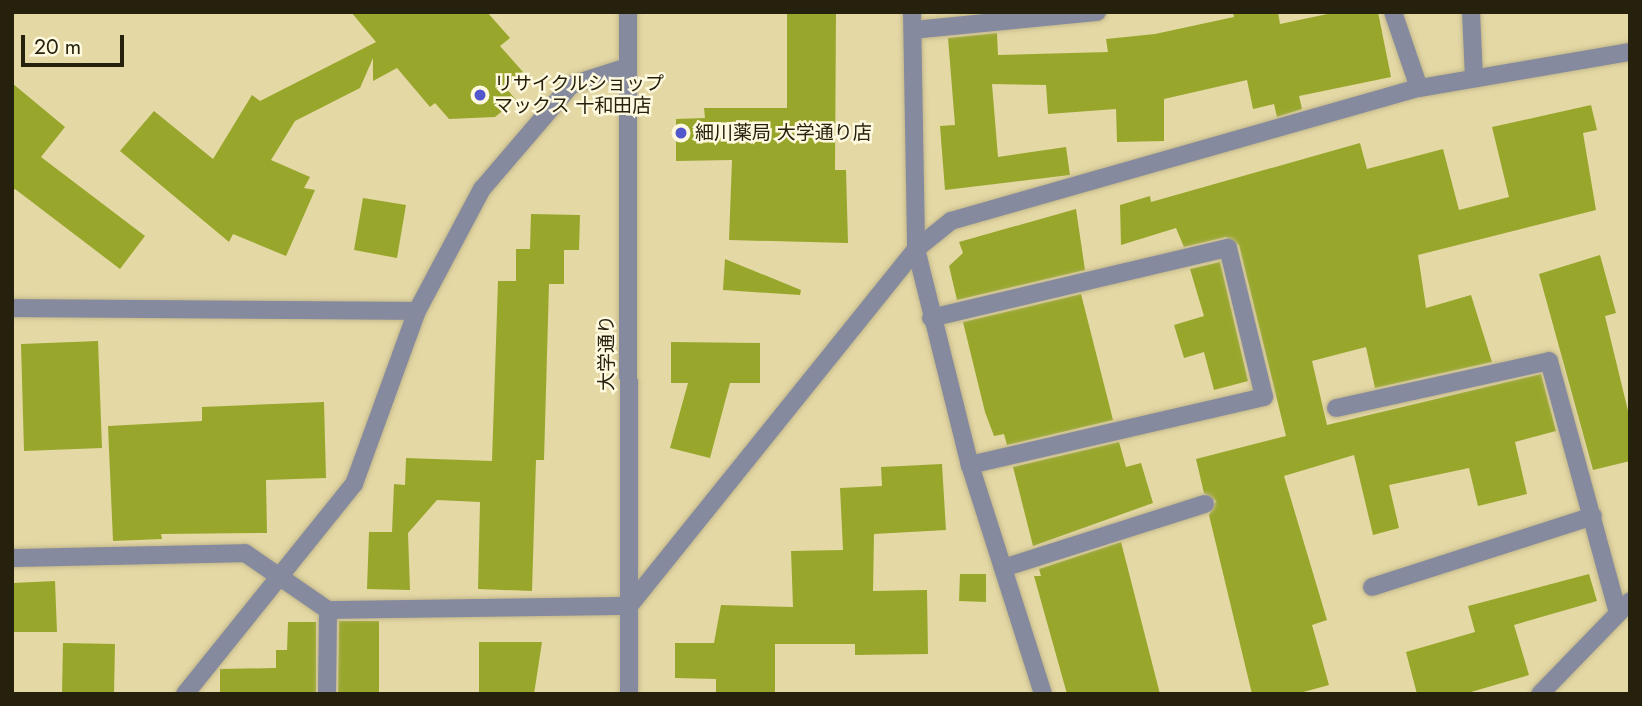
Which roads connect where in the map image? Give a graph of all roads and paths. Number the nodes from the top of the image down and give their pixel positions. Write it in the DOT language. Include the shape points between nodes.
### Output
graph roads {
  1 [pos="628,12"];
  2 [pos="1097,12"];
  3 [pos="1393,12"];
  4 [pos="1471,12"];
  5 [pos="1029,17"];
  6 [pos="913,21"];
  7 [pos="1630,52"];
  8 [pos="627,67"];
  9 [pos="1474,77"];
  10 [pos="1419,88"];
  11 [pos="916,249"];
  12 [pos="12,308"];
  13 [pos="417,311"];
  14 [pos="931,318"];
  15 [pos="1336,408"];
  16 [pos="970,465"];
  17 [pos="1205,504"];
  18 [pos="1593,516"];
  19 [pos="12,558"];
  20 [pos="1003,568"];
  21 [pos="281,578"];
  22 [pos="1372,587"];
  23 [pos="629,606"];
  24 [pos="1624,607"];
  25 [pos="328,610"];
  26 [pos="185,694"];
  27 [pos="327,694"];
  28 [pos="629,694"];
  29 [pos="1043,694"];
  30 [pos="1540,694"];
  1 -- 8 [label="street, 大学通り"];
  2 -- 5 [label="street"];
  3 -- 10 [label="street"];
  4 -- 9 [label="street"];
  5 -- 6 [label="street"];
  6 -- 11 [label="street"];
  7 -- 9 [label="street"];
  8 -- 13 [label="street" via="571,85 482,189"];
  8 -- 23 [label="street, 大学通り"];
  9 -- 10 [label="street"];
  10 -- 11 [label="street" via="951,221"];
  11 -- 14 [label="street"];
  11 -- 23 [label="street"];
  12 -- 13 [label="street"];
  13 -- 21 [label="street" via="354,484"];
  14 -- 16 [label="street"];
  14 -- 16 [label="street" via="1228,248 1264,397"];
  15 -- 18 [label="street" via="1549,361"];
  16 -- 20 [label="street"];
  17 -- 20 [label="street"];
  18 -- 22 [label="street"];
  18 -- 24 [label="street"];
  19 -- 21 [label="street" via="245,552"];
  20 -- 29 [label="street"];
  21 -- 25 [label="street"];
  21 -- 26 [label="street"];
  23 -- 25 [label="street"];
  23 -- 28 [label="street, 大学通り"];
  24 -- 30 [label="street"];
  25 -- 27 [label="street"];
}
